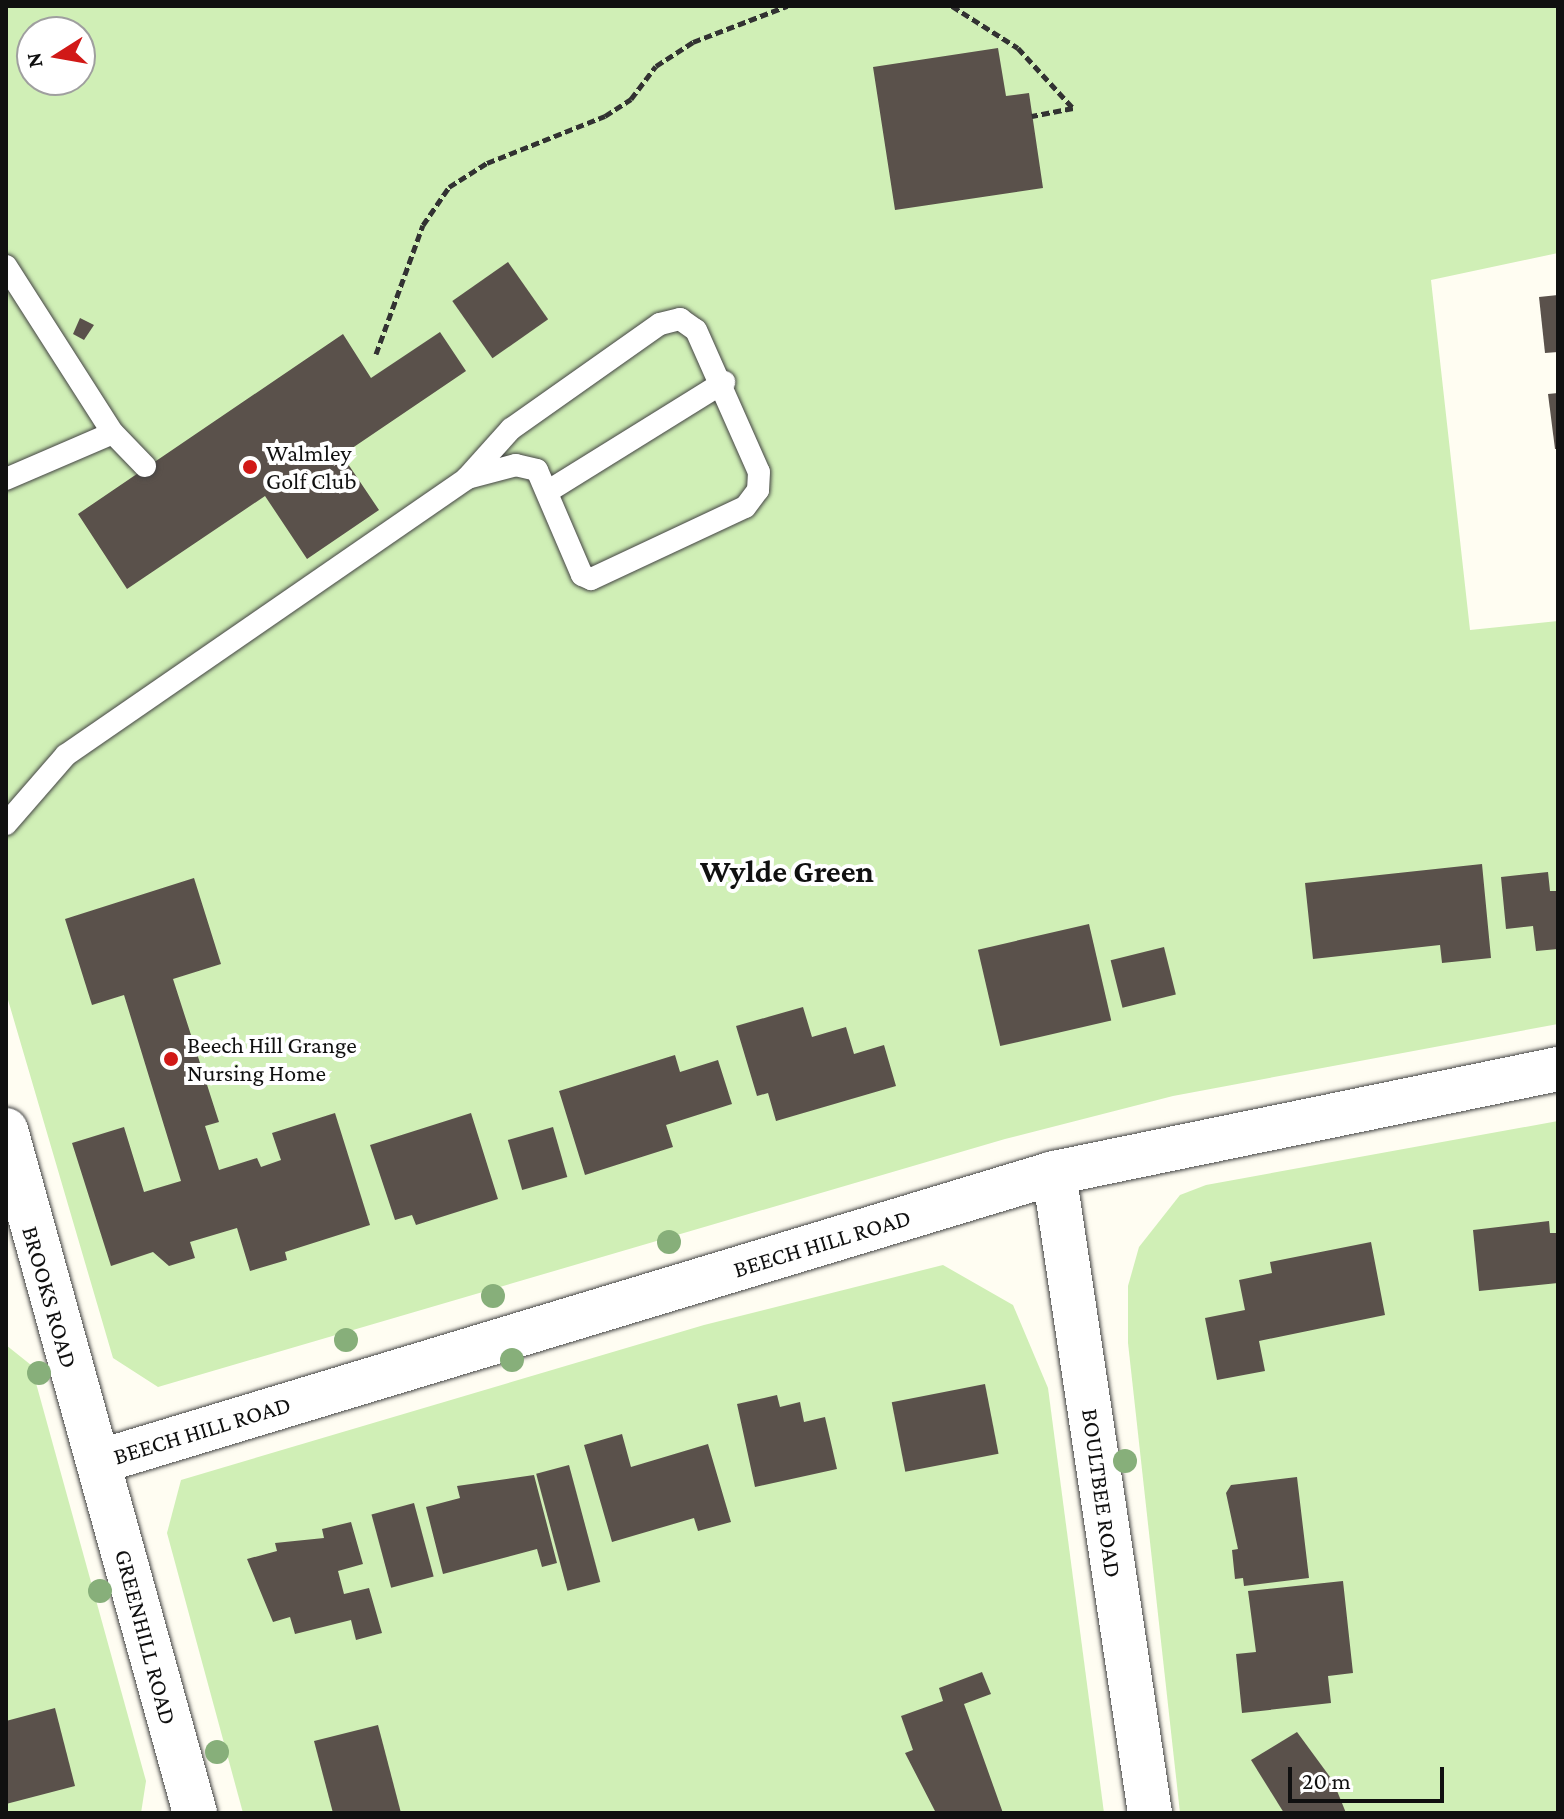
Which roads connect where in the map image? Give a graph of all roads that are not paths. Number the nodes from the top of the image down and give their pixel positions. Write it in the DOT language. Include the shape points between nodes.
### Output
graph roads {
  1 [pos="6,266"];
  2 [pos="724,382"];
  3 [pos="113,433"];
  4 [pos="145,466"];
  5 [pos="467,478"];
  6 [pos="6,479"];
  7 [pos="550,490"];
  8 [pos="6,824"];
  9 [pos="1558,1069"];
  10 [pos="6,1130"];
  11 [pos="1054,1173"];
  12 [pos="98,1462"];
  13 [pos="195,1813"];
  14 [pos="1150,1813"];
  1 -- 3 [label="lane"];
  2 -- 5 [label="lane" via="696,330 680,319 660,324 511,429"];
  2 -- 7 [label="lane"];
  2 -- 7 [label="lane" via="759,472 758,490 745,507 591,579 582,575"];
  3 -- 4 [label="lane"];
  3 -- 6 [label="lane"];
  5 -- 7 [label="lane" via="516,465 537,470"];
  5 -- 8 [label="lane" via="66,755"];
  9 -- 11 [label="street, BEECH HILL ROAD"];
  10 -- 12 [label="street, BROOKS ROAD"];
  11 -- 12 [label="street, BEECH HILL ROAD"];
  11 -- 14 [label="street, BOULTBEE ROAD"];
  12 -- 13 [label="street, GREENHILL ROAD"];
}
